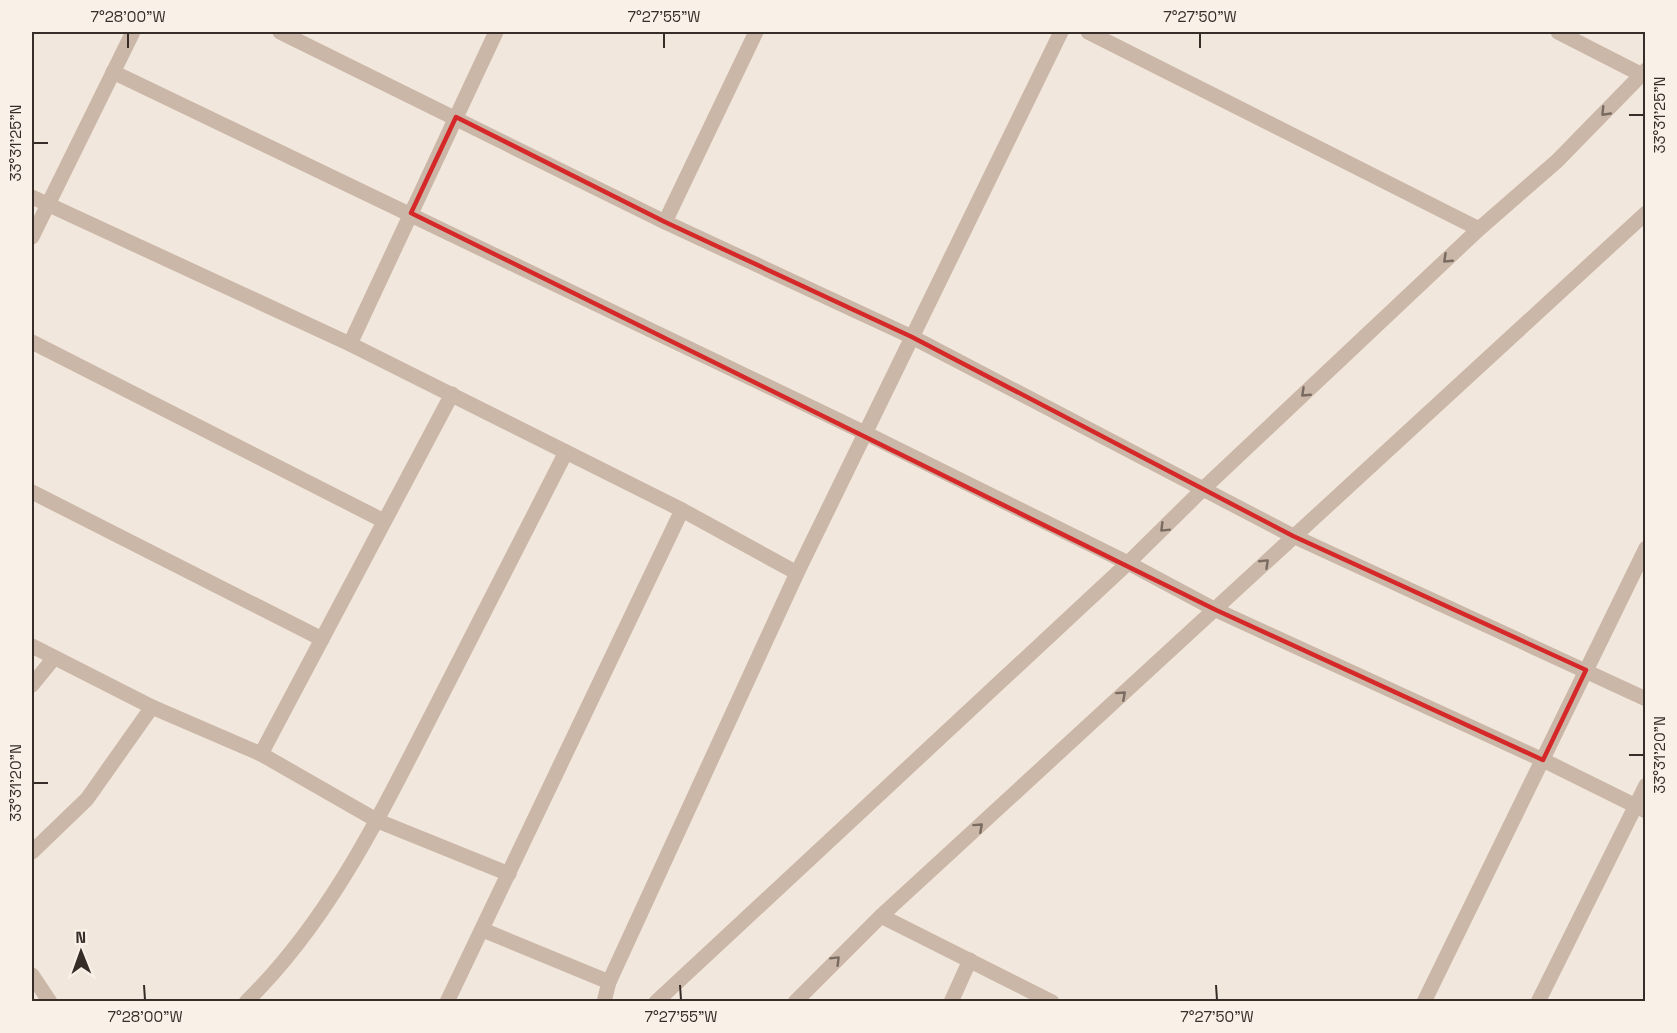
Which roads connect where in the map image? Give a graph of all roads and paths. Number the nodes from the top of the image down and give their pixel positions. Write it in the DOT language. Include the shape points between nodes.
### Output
graph roads {
  1 [pos="133,32"];
  2 [pos="280,32"];
  3 [pos="496,32"];
  4 [pos="756,32"];
  5 [pos="1061,32"];
  6 [pos="1088,32"];
  7 [pos="1558,32"];
  8 [pos="113,72"];
  9 [pos="1644,74"];
  10 [pos="456,117"];
  11 [pos="32,197"];
  12 [pos="47,205"];
  13 [pos="411,213"];
  14 [pos="1646,213"];
  15 [pos="665,222"];
  16 [pos="1479,229"];
  17 [pos="32,237"];
  18 [pos="912,337"];
  19 [pos="32,342"];
  20 [pos="350,344"];
  21 [pos="452,394"];
  22 [pos="865,433"];
  23 [pos="566,452"];
  24 [pos="1203,489"];
  25 [pos="32,492"];
  26 [pos="682,510"];
  27 [pos="384,521"];
  28 [pos="1293,536"];
  29 [pos="1646,548"];
  30 [pos="1128,563"];
  31 [pos="797,573"];
  32 [pos="1216,610"];
  33 [pos="322,639"];
  34 [pos="32,645"];
  35 [pos="54,658"];
  36 [pos="1586,670"];
  37 [pos="32,685"];
  38 [pos="1646,699"];
  39 [pos="152,707"];
  40 [pos="261,754"];
  41 [pos="1543,760"];
  42 [pos="1646,785"];
  43 [pos="1640,809"];
  44 [pos="378,821"];
  45 [pos="32,852"];
  46 [pos="509,874"];
  47 [pos="881,916"];
  48 [pos="483,930"];
  49 [pos="970,960"];
  50 [pos="32,975"];
  51 [pos="609,982"];
  52 [pos="50,1002"];
  53 [pos="246,1002"];
  54 [pos="447,1002"];
  55 [pos="604,1002"];
  56 [pos="656,1002"];
  57 [pos="795,1002"];
  58 [pos="951,1002"];
  59 [pos="1052,1002"];
  60 [pos="1424,1002"];
  61 [pos="1538,1002"];
  1 -- 8 [label="street"];
  2 -- 10 [label="street"];
  3 -- 10 [label="street"];
  4 -- 15 [label="street"];
  5 -- 18 [label="street"];
  6 -- 16 [label="street"];
  7 -- 9 [label="street"];
  8 -- 12 [label="street"];
  8 -- 13 [label="street"];
  9 -- 16 [label="street, one-way" via="1557,160"];
  10 -- 13 [label="street"];
  10 -- 15 [label="street"];
  11 -- 12 [label="street"];
  12 -- 17 [label="street"];
  12 -- 20 [label="street"];
  13 -- 20 [label="street"];
  13 -- 22 [label="street"];
  14 -- 28 [label="street"];
  15 -- 18 [label="street"];
  16 -- 24 [label="street, one-way"];
  18 -- 22 [label="street"];
  18 -- 24 [label="street"];
  19 -- 27 [label="street"];
  20 -- 21 [label="street"];
  21 -- 23 [label="street"];
  21 -- 27 [label="street"];
  22 -- 30 [label="street"];
  22 -- 31 [label="street"];
  23 -- 26 [label="street"];
  23 -- 44 [label="street"];
  24 -- 28 [label="street"];
  24 -- 30 [label="street, one-way"];
  25 -- 33 [label="street"];
  26 -- 31 [label="street"];
  26 -- 46 [label="street"];
  27 -- 33 [label="street"];
  32 -- 28 [label="street, one-way"];
  28 -- 36 [label="street"];
  29 -- 36 [label="street"];
  30 -- 32 [label="street"];
  30 -- 56 [label="street"];
  31 -- 51 [label="street"];
  32 -- 41 [label="street"];
  47 -- 32 [label="street, one-way"];
  33 -- 40 [label="street"];
  34 -- 35 [label="street"];
  35 -- 37 [label="street"];
  35 -- 39 [label="street"];
  36 -- 38 [label="street"];
  36 -- 41 [label="street"];
  39 -- 40 [label="street"];
  39 -- 45 [label="street" via="87,800"];
  40 -- 44 [label="street"];
  41 -- 43 [label="street"];
  41 -- 60 [label="street"];
  42 -- 43 [label="street"];
  43 -- 61 [label="street"];
  44 -- 46 [label="street"];
  44 -- 53 [label="street" via="335,894 276,973"];
  46 -- 48 [label="street"];
  47 -- 49 [label="street"];
  57 -- 47 [label="street, one-way"];
  48 -- 51 [label="street"];
  48 -- 54 [label="street"];
  49 -- 58 [label="street"];
  49 -- 59 [label="street"];
  50 -- 52 [label="street"];
  51 -- 55 [label="street"];
}
